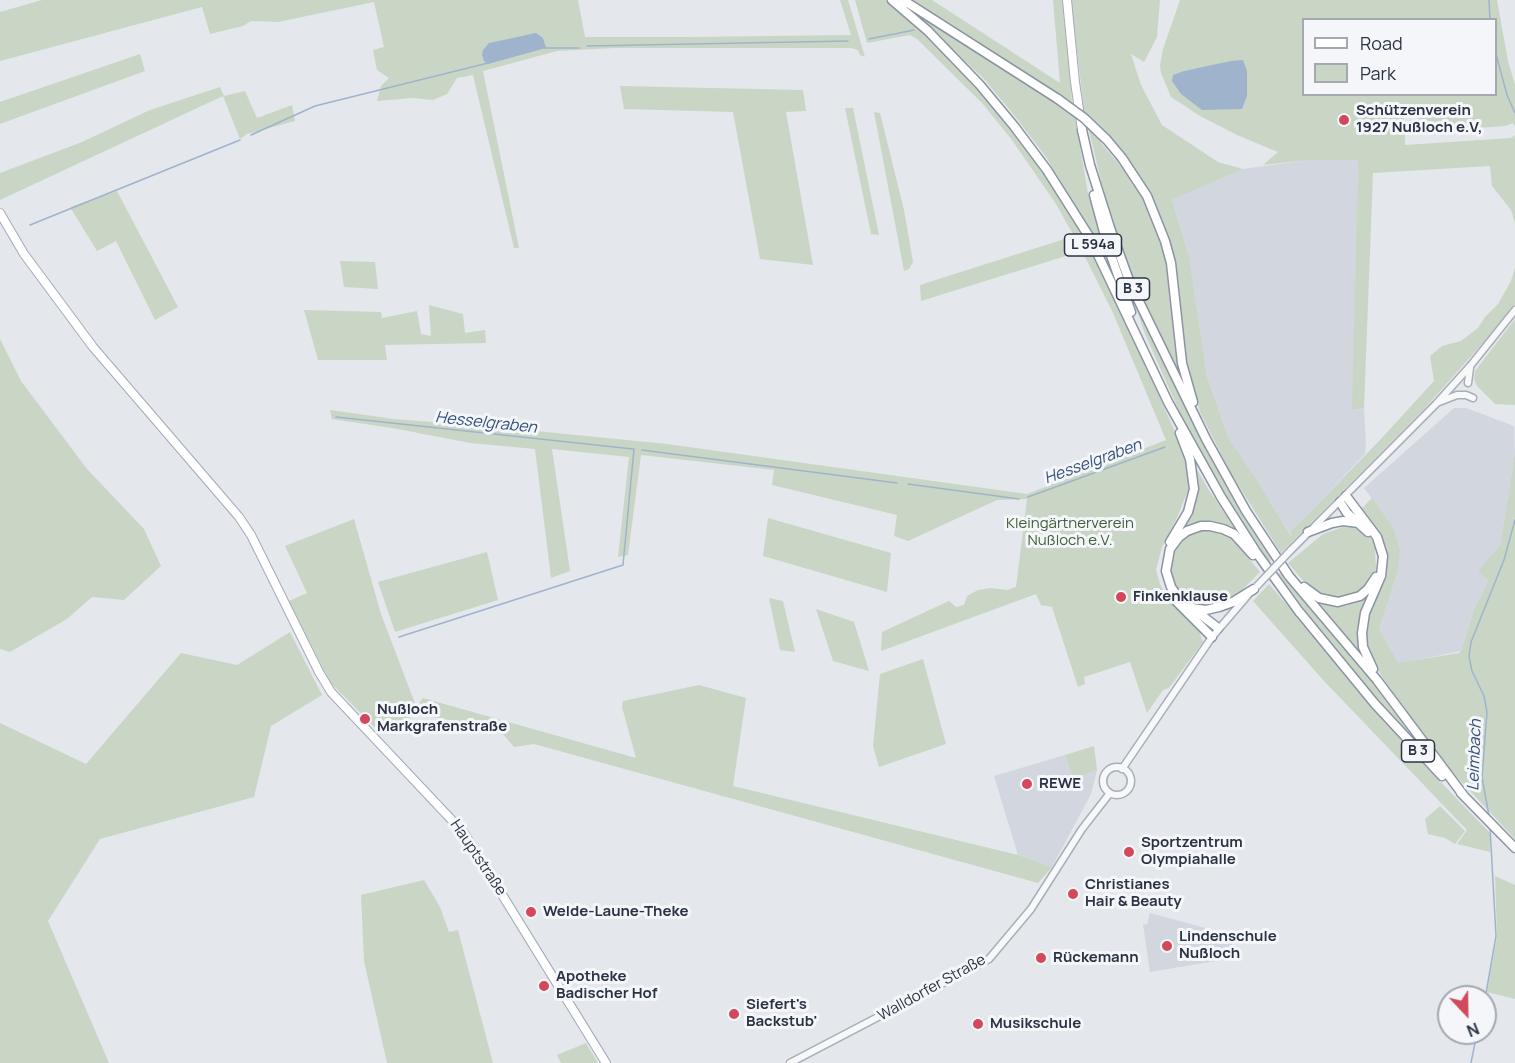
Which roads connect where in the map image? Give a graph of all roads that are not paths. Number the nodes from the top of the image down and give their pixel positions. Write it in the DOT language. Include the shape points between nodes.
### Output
graph roads {
  1 [pos="892,0"];
  2 [pos="903,0"];
  3 [pos="1067,0"];
  4 [pos="1082,130"];
  5 [pos="0,213"];
  6 [pos="1515,310"];
  7 [pos="1471,365"];
  8 [pos="1155,374"];
  9 [pos="1468,382"];
  10 [pos="1473,398"];
  11 [pos="1168,402"];
  12 [pos="1436,404"];
  13 [pos="1206,439"];
  14 [pos="1343,499"];
  15 [pos="1359,523"];
  16 [pos="1308,532"];
  17 [pos="1289,576"];
  18 [pos="1255,587"];
  19 [pos="1192,608"];
  20 [pos="1300,613"];
  21 [pos="1218,628"];
  22 [pos="1212,637"];
  23 [pos="1377,680"];
  24 [pos="1122,769"];
  25 [pos="1110,793"];
  26 [pos="1464,796"];
  27 [pos="1515,848"];
  28 [pos="606,1063"];
  29 [pos="790,1063"];
  1 -- 8 [label="highway, L 594a" via="980,86 1047,170 1090,238"];
  2 -- 13 [label="highway, bridge" via="1058,99 1084,118 1122,158 1147,196 1166,241 1182,363"];
  3 -- 4 [label="main road, B 3"];
  4 -- 8 [label="highway, B 3" via="1108,247"];
  4 -- 13 [label="highway, B 3" via="1122,263"];
  5 -- 28 [label="main road, Hauptstraße" via="24,254 93,347 239,517 334,696 464,833"];
  6 -- 7 [label="street"];
  7 -- 9 [label="street"];
  7 -- 12 [label="street"];
  8 -- 11 [label="highway, B 3"];
  10 -- 12 [label="street" via="1457,395"];
  11 -- 20 [label="highway, B 3" via="1221,497"];
  11 -- 22 [label="highway" via="1190,459 1194,489 1188,512 1167,547 1163,572 1175,600"];
  12 -- 14 [label="street"];
  13 -- 17 [label="highway, B 3" via="1246,511"];
  14 -- 15 [label="highway" via="1347,513"];
  14 -- 16 [label="street"];
  14 -- 23 [label="highway" via="1377,537 1383,556 1381,576 1365,613 1362,633 1367,660"];
  15 -- 16 [label="highway" via="1332,522"];
  15 -- 17 [label="highway" via="1374,539 1379,560 1379,570 1368,590 1338,602 1327,601"];
  16 -- 18 [label="street, bridge"];
  17 -- 23 [label="highway, B 3"];
  18 -- 19 [label="highway" via="1219,608"];
  18 -- 21 [label="street"];
  19 -- 20 [label="highway" via="1171,587 1166,571 1168,556 1174,542 1187,531 1210,526 1234,534"];
  19 -- 21 [label="highway"];
  20 -- 26 [label="highway, B 3" via="1375,705"];
  21 -- 22 [label="street"];
  22 -- 24 [label="street"];
  23 -- 26 [label="highway, B 3"];
  24 -- 25 [label="street" via="1112,769 1104,776 1103,784"];
  24 -- 25 [label="street, Walldorfer Straße" via="1130,777 1128,788 1121,794"];
  25 -- 29 [label="street, Walldorfer Straße" via="1031,909 989,959"];
  26 -- 27 [label="highway, B 3"];
}
